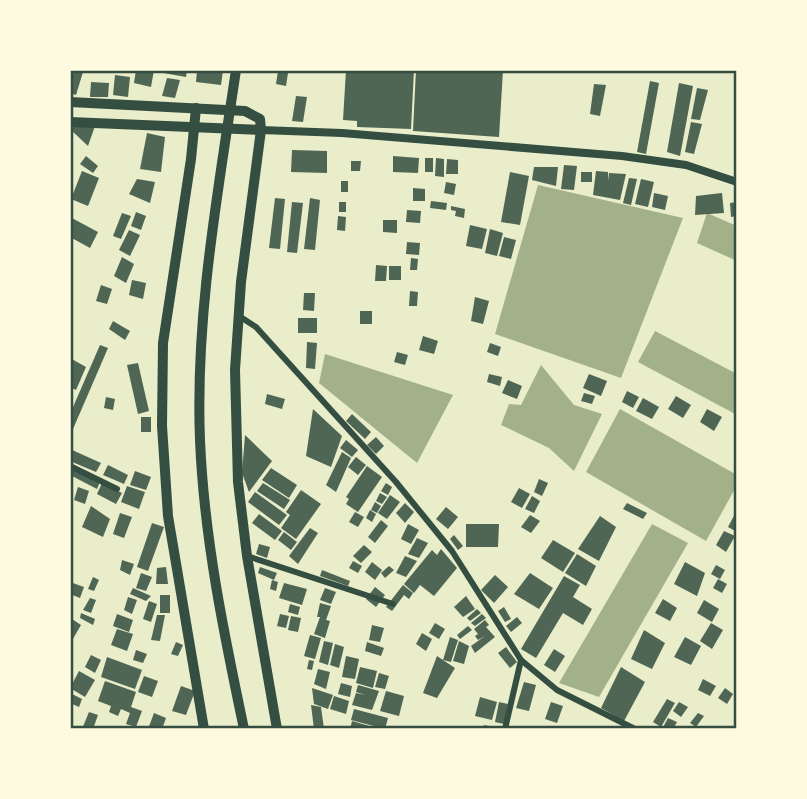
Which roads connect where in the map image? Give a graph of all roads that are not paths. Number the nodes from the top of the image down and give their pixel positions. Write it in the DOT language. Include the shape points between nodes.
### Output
graph roads {
  1 [pos="236,70"];
  2 [pos="70,102"];
  3 [pos="196,108"];
  4 [pos="70,122"];
  5 [pos="194,128"];
  6 [pos="261,130"];
  7 [pos="737,182"];
  8 [pos="239,316"];
  9 [pos="70,466"];
  10 [pos="117,489"];
  11 [pos="247,556"];
  12 [pos="393,604"];
  13 [pos="521,660"];
  14 [pos="204,729"];
  15 [pos="244,729"];
  16 [pos="277,729"];
  17 [pos="505,729"];
  18 [pos="635,729"];
  1 -- 15 [label="main road" via="202,318 200,440 205,509"];
  2 -- 3 [label="main road"];
  3 -- 5 [label="main road"];
  3 -- 6 [label="main road" via="245,111 260,119"];
  4 -- 5 [label="main road"];
  5 -- 6 [label="main road"];
  5 -- 14 [label="main road" via="163,343 162,426 168,516"];
  6 -- 7 [label="street" via="622,156 686,165"];
  6 -- 8 [label="main road"];
  8 -- 11 [label="main road" via="235,369 238,482"];
  8 -- 13 [label="street" via="256,327 396,482 452,551"];
  9 -- 10 [label="street"];
  11 -- 12 [label="street"];
  11 -- 16 [label="main road"];
  13 -- 17 [label="street"];
  13 -- 18 [label="street" via="557,690"];
}
